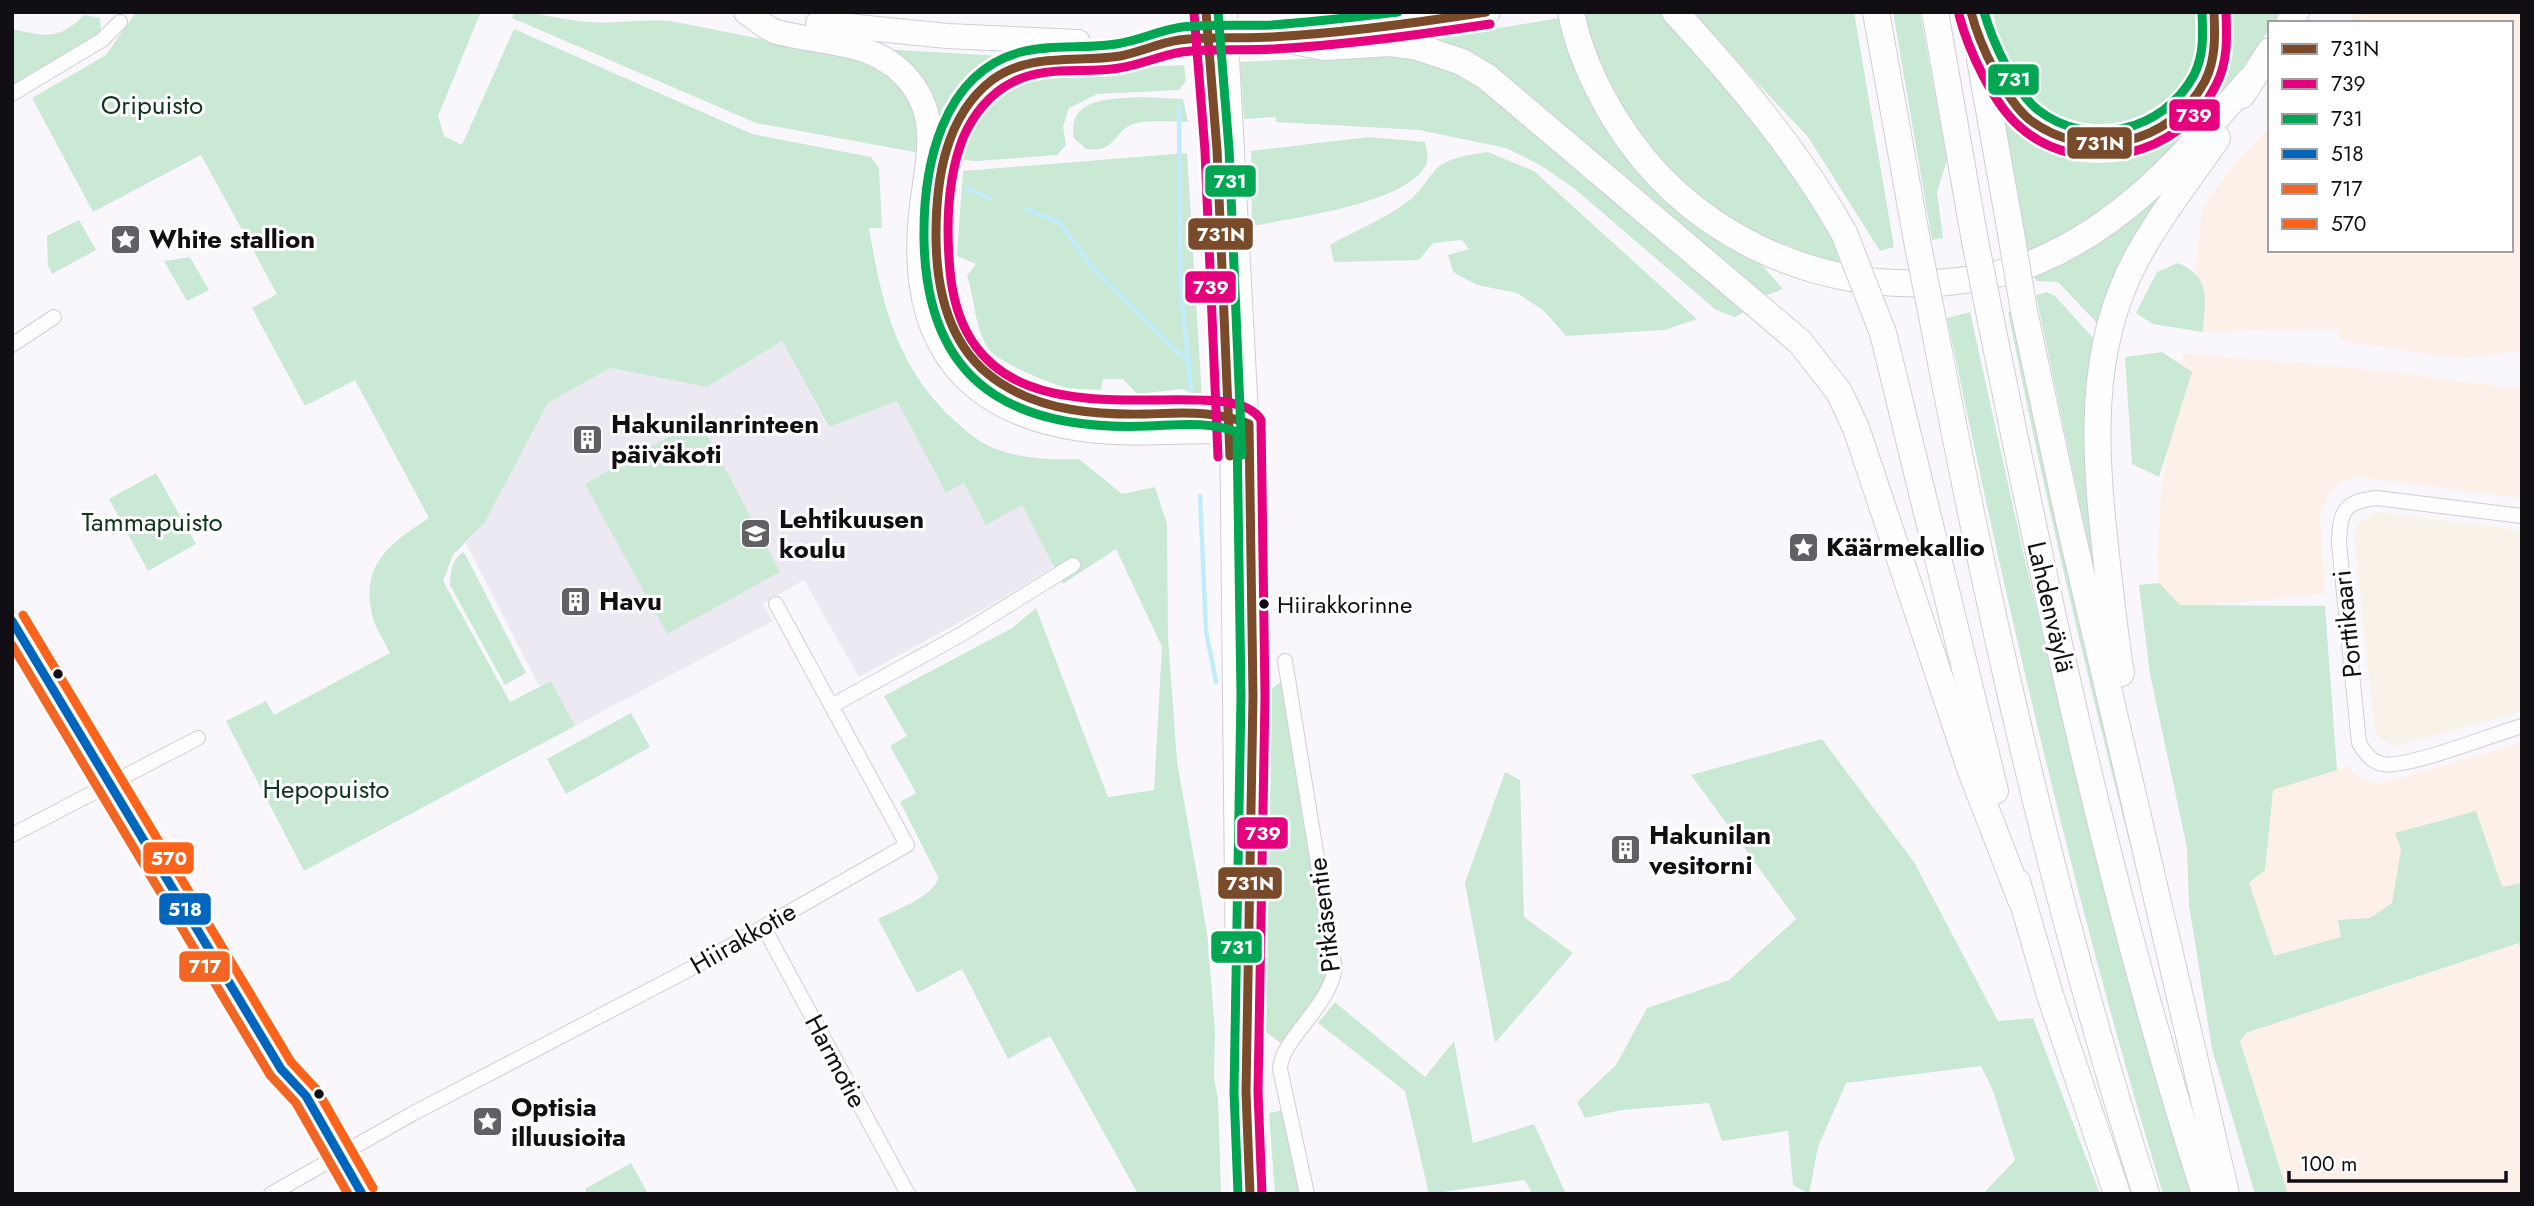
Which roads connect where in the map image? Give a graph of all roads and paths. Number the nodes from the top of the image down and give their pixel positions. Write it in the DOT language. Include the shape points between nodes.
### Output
graph roads {
  1 [pos="746,12"];
  2 [pos="758,12"];
  3 [pos="1206,12"];
  4 [pos="1227,12"];
  5 [pos="1488,12"];
  6 [pos="1571,12"];
  7 [pos="1675,12"];
  8 [pos="1876,12"];
  9 [pos="1935,12"];
  10 [pos="2214,12"];
  11 [pos="1972,16"];
  12 [pos="120,22"];
  13 [pos="1273,37"];
  14 [pos="1170,42"];
  15 [pos="2268,54"];
  16 [pos="2250,79"];
  17 [pos="12,94"];
  18 [pos="54,317"];
  19 [pos="12,345"];
  20 [pos="1236,423"];
  21 [pos="2522,516"];
  22 [pos="1073,565"];
  23 [pos="776,604"];
  24 [pos="12,621"];
  25 [pos="1285,661"];
  26 [pos="832,705"];
  27 [pos="2522,726"];
  28 [pos="198,738"];
  29 [pos="111,784"];
  30 [pos="2141,820"];
  31 [pos="12,835"];
  32 [pos="2021,900"];
  33 [pos="764,928"];
  34 [pos="339,1156"];
  35 [pos="271,1194"];
  36 [pos="355,1194"];
  37 [pos="362,1194"];
  38 [pos="908,1194"];
  39 [pos="1239,1194"];
  40 [pos="1250,1194"];
  41 [pos="1307,1194"];
  42 [pos="2117,1194"];
  43 [pos="2146,1194"];
  44 [pos="2205,1194"];
  45 [pos="2225,1194"];
  1 -- 20 [label="highway" via="775,32 840,41 878,55 895,65 915,87 930,129 919,232 923,307 933,335 951,362 992,401 1030,419 1083,430"];
  2 -- 14 [label="highway" via="947,36"];
  3 -- 20 [label="main road"];
  4 -- 20 [label="main road"];
  5 -- 13 [label="highway"];
  6 -- 16 [label="highway" via="1591,72 1626,136 1651,167 1711,222 1748,245 1795,265 1879,282 1928,283 2004,273 2040,261 2079,240 2161,181"];
  7 -- 32 [label="highway, bridge" via="1774,124 1813,178 1844,233 1883,333"];
  8 -- 43 [label="highway, bridge" via="1977,554 2111,1084"];
  9 -- 44 [label="highway, Lahdenväylä, bridge" via="2034,536 2163,1065"];
  10 -- 11 [label="highway" via="2216,46 2189,105 2155,132 2116,146 2067,141 2031,120 2003,87"];
  11 -- 30 [label="highway, bridge" via="2024,311"];
  12 -- 17 [label="street" via="102,40"];
  13 -- 14 [label="highway, bridge"];
  13 -- 32 [label="highway" via="1324,47 1413,46 1462,62 1487,76 1770,316 1823,368 1856,428 1972,771"];
  14 -- 20 [label="highway" via="1119,57 1035,61 994,78 978,91 964,107 947,142 936,231 936,278 950,328 965,353 1002,385 1038,401 1084,412"];
  15 -- 16 [label="highway"];
  16 -- 30 [label="highway" via="2126,280 2103,354 2097,423 2103,526"];
  18 -- 19 [label="street"];
  20 -- 39 [label="main road"];
  20 -- 40 [label="main road" via="1253,696 1246,1092"];
  21 -- 27 [label="street, Porttikaari" via="2376,498 2356,500 2340,521 2339,544 2359,743 2365,754 2374,761 2399,763"];
  22 -- 26 [label="street" via="962,634"];
  23 -- 26 [label="street, Hiirakkotie"];
  24 -- 29 [label="main road"];
  25 -- 41 [label="street, Pitkäsentie" via="1335,969 1323,1003 1280,1057"];
  26 -- 33 [label="street, Hiirakkotie" via="907,845"];
  28 -- 29 [label="street"];
  29 -- 31 [label="street"];
  29 -- 34 [label="main road" via="281,1069"];
  30 -- 45 [label="highway"];
  32 -- 42 [label="highway"];
  33 -- 34 [label="street, Hiirakkotie"];
  33 -- 38 [label="street, Harmotie"];
  34 -- 35 [label="street, Hiirakkotie"];
  34 -- 36 [label="main road"];
  34 -- 37 [label="main road"];
}
